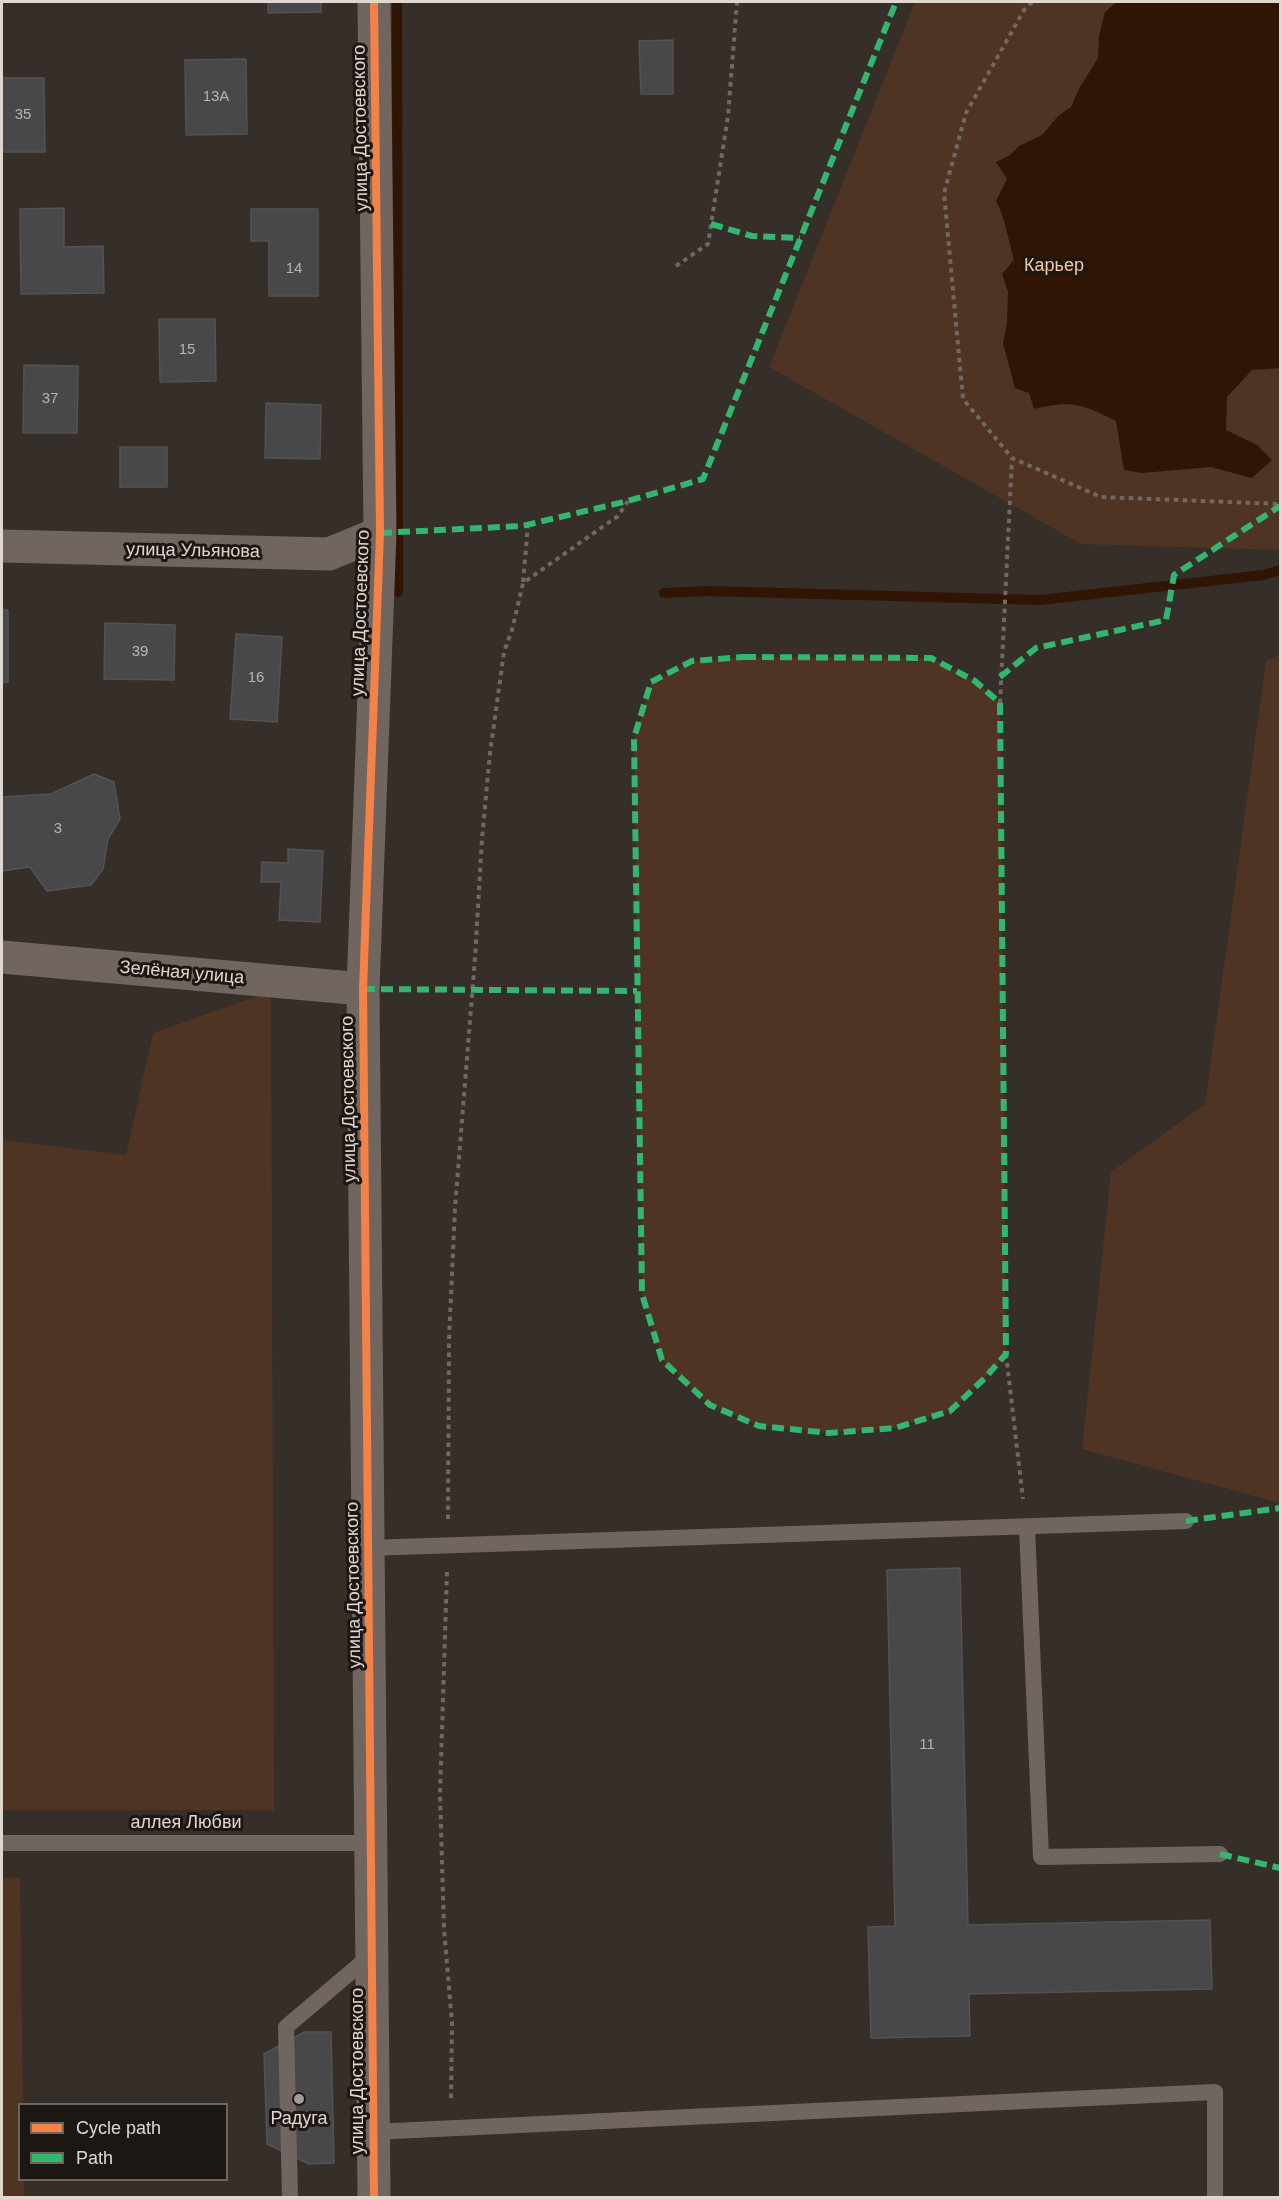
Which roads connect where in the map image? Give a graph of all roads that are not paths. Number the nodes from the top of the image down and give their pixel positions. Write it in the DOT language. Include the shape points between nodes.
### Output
graph roads {
  1 [pos="374,2"];
  2 [pos="380,533"];
  3 [pos="2,546"];
  4 [pos="2,957"];
  5 [pos="363,989"];
  6 [pos="1186,1521"];
  7 [pos="1027,1527"];
  8 [pos="368,1548"];
  9 [pos="2,1843"];
  10 [pos="371,1843"];
  11 [pos="1220,1854"];
  12 [pos="372,1955"];
  13 [pos="373,2132"];
  14 [pos="290,2198"];
  15 [pos="374,2198"];
  16 [pos="1215,2198"];
  1 -- 2 [label="street, улица Достоевского"];
  2 -- 3 [label="street, улица Ульянова" via="328,554"];
  2 -- 5 [label="street, улица Достоевского"];
  4 -- 5 [label="street, Зелёная улица"];
  5 -- 8 [label="street, улица Достоевского"];
  6 -- 7 [label="lane"];
  7 -- 8 [label="lane"];
  7 -- 11 [label="lane" via="1041,1857"];
  8 -- 10 [label="street, улица Достоевского"];
  9 -- 10 [label="lane, аллея Любви"];
  10 -- 12 [label="street, улица Достоевского"];
  12 -- 13 [label="street, улица Достоевского"];
  12 -- 14 [label="lane" via="286,2027"];
  13 -- 15 [label="street, улица Достоевского"];
  13 -- 16 [label="lane" via="1215,2092"];
}
